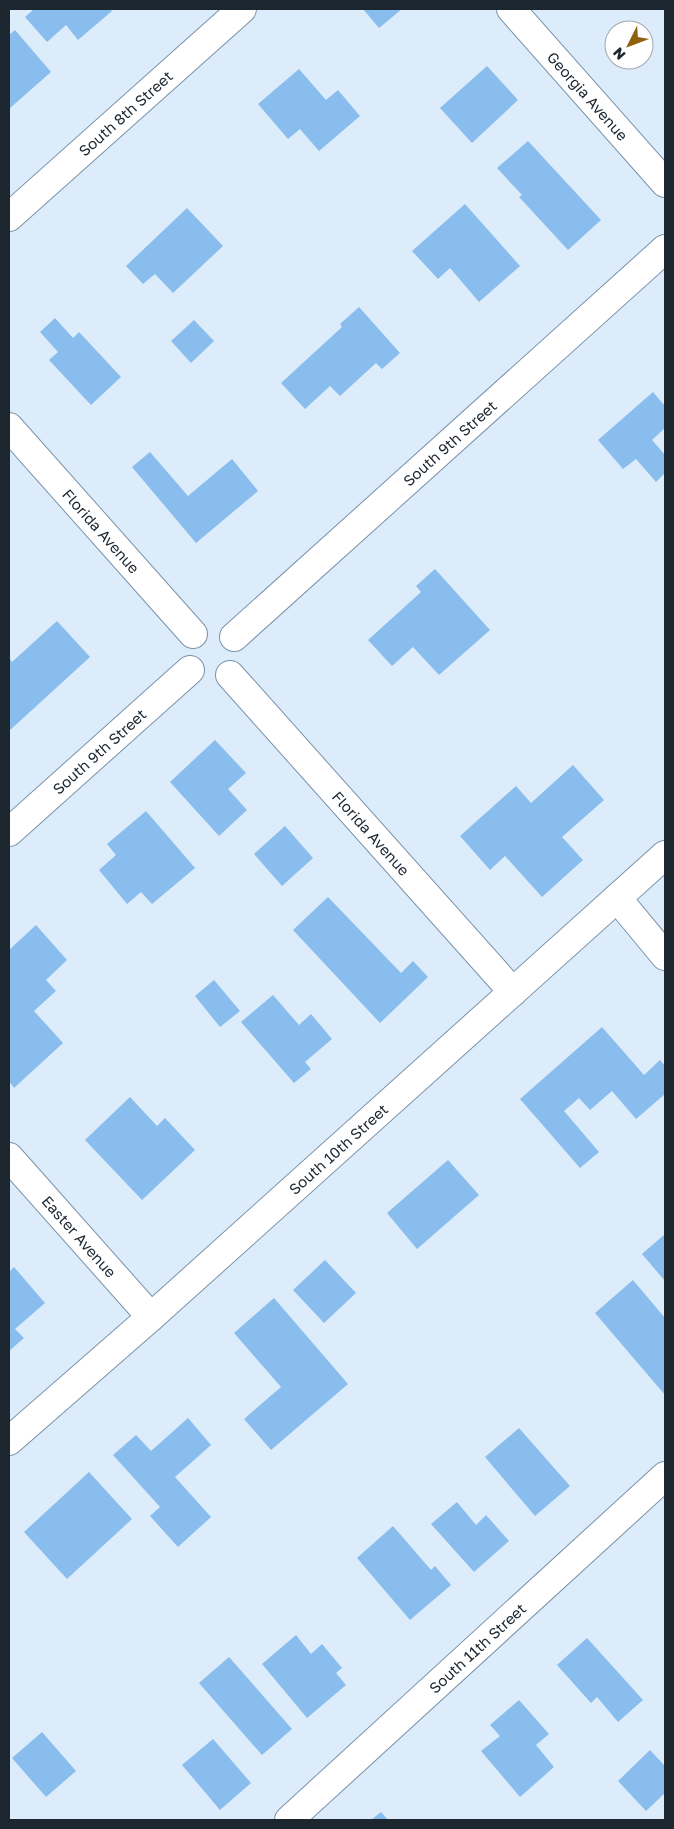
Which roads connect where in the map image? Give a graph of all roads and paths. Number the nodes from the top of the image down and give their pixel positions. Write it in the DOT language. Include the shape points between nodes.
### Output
graph roads {
  1 [pos="242,9"];
  2 [pos="511,9"];
  3 [pos="665,183"];
  4 [pos="9,216"];
  5 [pos="665,249"];
  6 [pos="9,426"];
  7 [pos="193,634"];
  8 [pos="234,637"];
  9 [pos="190,670"];
  10 [pos="230,675"];
  11 [pos="9,832"];
  12 [pos="665,855"];
  13 [pos="617,898"];
  14 [pos="665,956"];
  15 [pos="513,992"];
  16 [pos="9,1157"];
  17 [pos="151,1317"];
  18 [pos="9,1441"];
  19 [pos="665,1476"];
  20 [pos="289,1820"];
  1 -- 4 [label="street, South 8th Street"];
  2 -- 3 [label="street, Georgia Avenue"];
  5 -- 8 [label="street, South 9th Street"];
  6 -- 7 [label="street, Florida Avenue"];
  7 -- 8 [label="street" via="212,626 220,627"];
  7 -- 9 [label="street" via="185,654"];
  8 -- 10 [label="street" via="240,654 239,662"];
  9 -- 10 [label="street" via="196,676 212,681"];
  9 -- 11 [label="street, South 9th Street"];
  10 -- 15 [label="street, Florida Avenue"];
  12 -- 13 [label="street, South 10th Street"];
  13 -- 14 [label="street"];
  13 -- 15 [label="street, South 10th Street"];
  15 -- 17 [label="street, South 10th Street"];
  16 -- 17 [label="street, Easter Avenue"];
  17 -- 18 [label="street, South 10th Street"];
  19 -- 20 [label="street, South 11th Street"];
}
